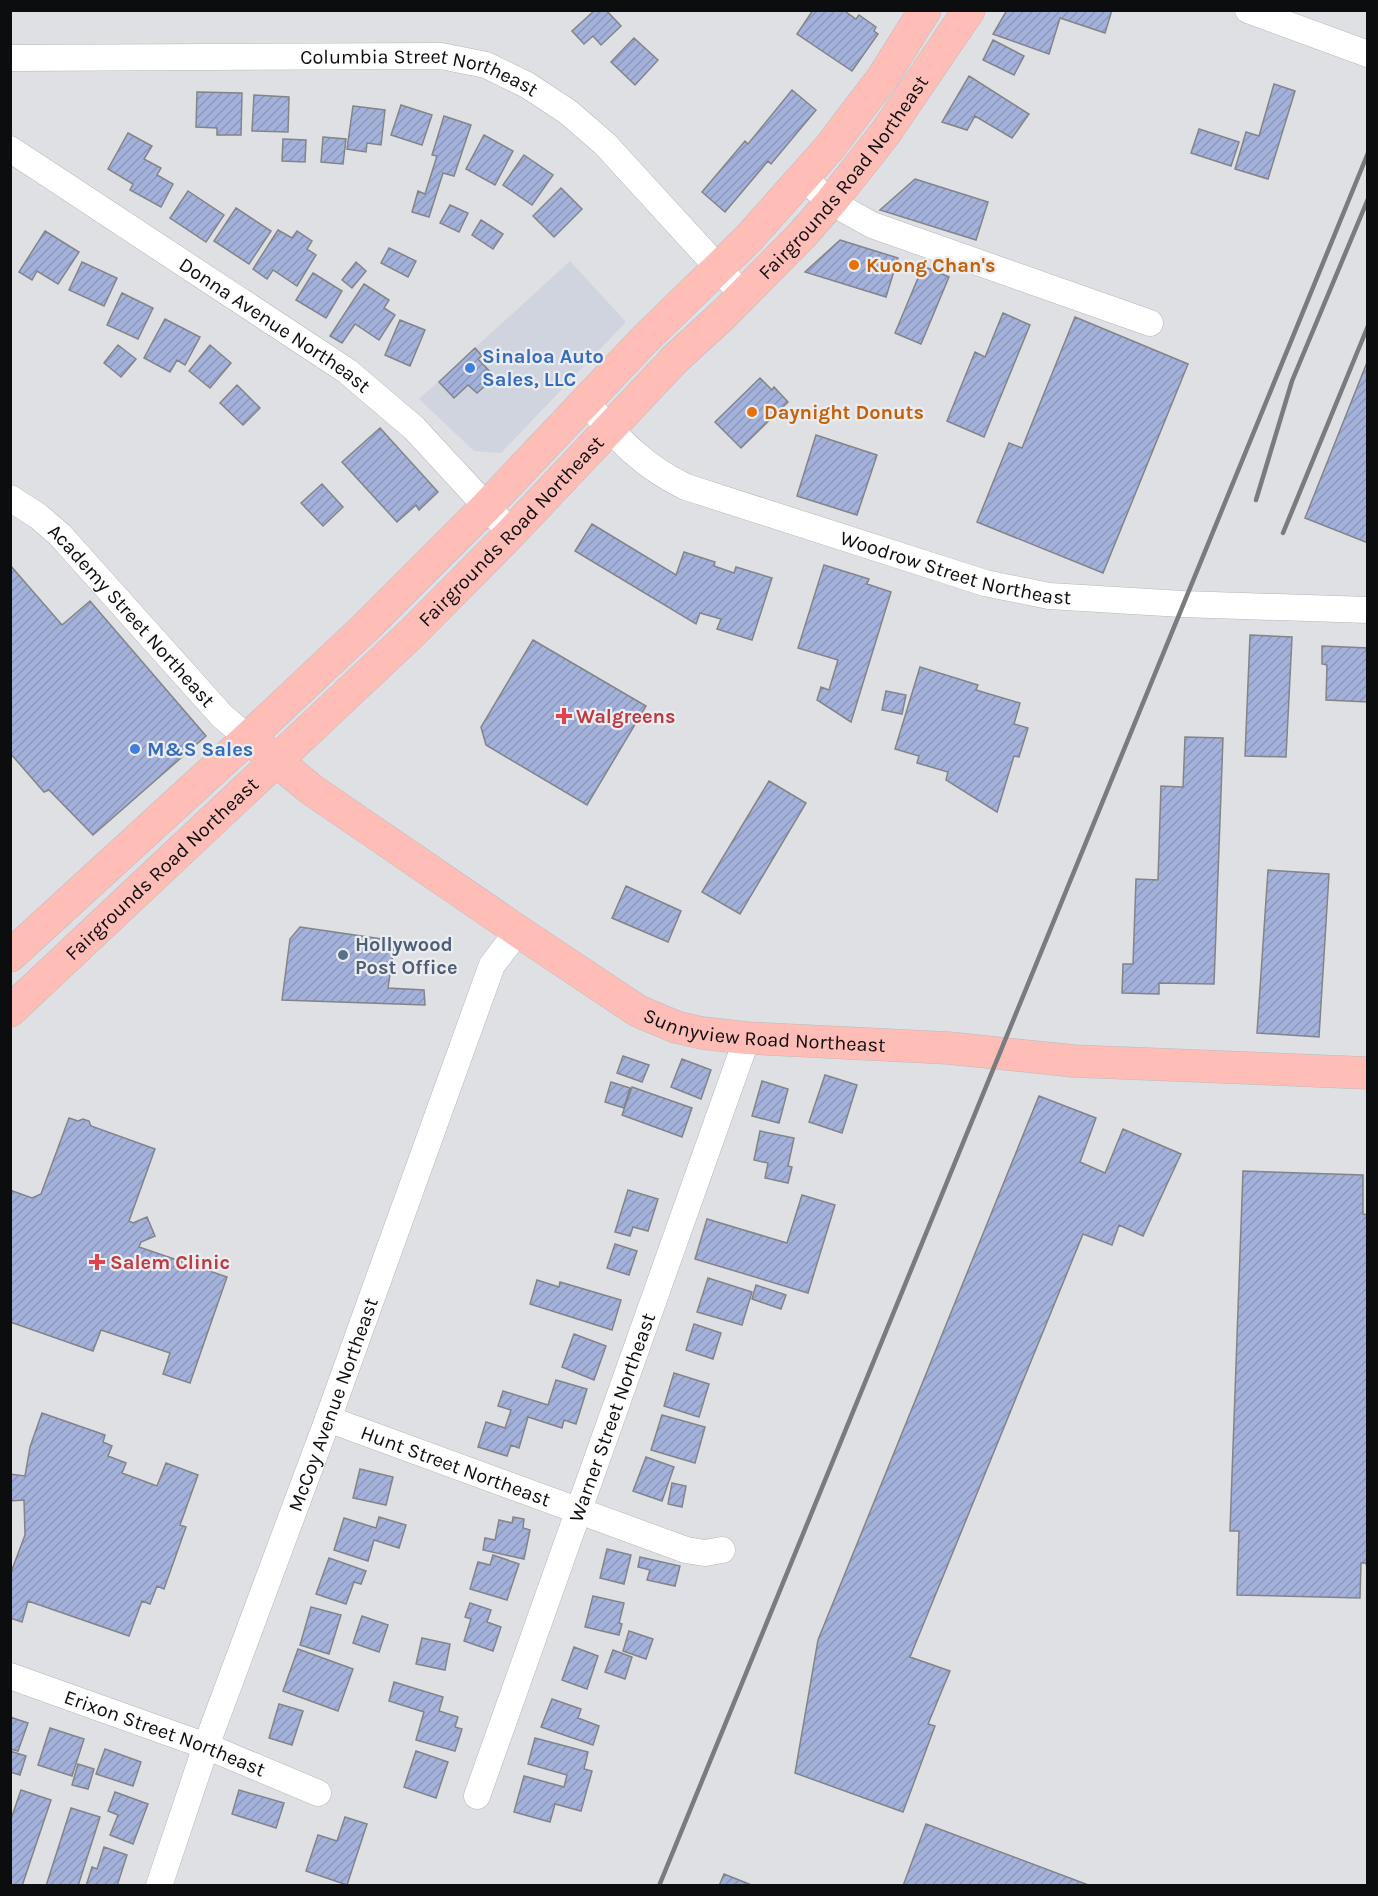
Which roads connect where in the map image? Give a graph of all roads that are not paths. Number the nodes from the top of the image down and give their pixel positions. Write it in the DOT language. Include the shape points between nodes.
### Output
graph roads {
  1 [pos="925,10"];
  2 [pos="969,10"];
  3 [pos="1248,10"];
  4 [pos="1368,54"];
  5 [pos="10,58"];
  6 [pos="10,149"];
  7 [pos="803,178"];
  8 [pos="831,202"];
  9 [pos="720,267"];
  10 [pos="743,295"];
  11 [pos="1149,323"];
  12 [pos="585,401"];
  13 [pos="609,428"];
  14 [pos="10,498"];
  15 [pos="486,507"];
  16 [pos="511,533"];
  17 [pos="1368,610"];
  18 [pos="248,738"];
  19 [pos="276,762"];
  20 [pos="83,889"];
  21 [pos="518,931"];
  22 [pos="10,956"];
  23 [pos="10,984"];
  24 [pos="10,1011"];
  25 [pos="747,1038"];
  26 [pos="1368,1073"];
  27 [pos="328,1419"];
  28 [pos="578,1510"];
  29 [pos="722,1550"];
  30 [pos="10,1676"];
  31 [pos="206,1746"];
  32 [pos="318,1793"];
  33 [pos="477,1796"];
  34 [pos="159,1886"];
  1 -- 7 [label="main road, Fairgrounds Road Northeast" via="883,76"];
  2 -- 8 [label="main road, Fairgrounds Road Northeast" via="886,132"];
  3 -- 4 [label="street"];
  5 -- 9 [label="street, Columbia Street Northeast" via="441,56 486,65 527,85 568,112 605,144"];
  6 -- 15 [label="street, Donna Avenue Northeast" via="347,371 414,428"];
  7 -- 8 [label="street"];
  7 -- 9 [label="main road, Fairgrounds Road Northeast"];
  8 -- 10 [label="main road, Fairgrounds Road Northeast"];
  8 -- 11 [label="street" via="872,225"];
  9 -- 10 [label="street, Columbia Street Northeast"];
  9 -- 12 [label="main road, Fairgrounds Road Northeast"];
  10 -- 13 [label="main road, Fairgrounds Road Northeast"];
  12 -- 13 [label="street, Woodrow Street Northeast"];
  12 -- 15 [label="main road, Fairgrounds Road Northeast"];
  13 -- 16 [label="main road, Fairgrounds Road Northeast"];
  13 -- 17 [label="street, Woodrow Street Northeast" via="638,458 686,488 985,584 1049,596"];
  14 -- 18 [label="street, Academy Street Northeast" via="60,535 222,716"];
  15 -- 16 [label="street, Donna Avenue Northeast"];
  15 -- 18 [label="main road, Fairgrounds Road Northeast"];
  16 -- 19 [label="main road, Fairgrounds Road Northeast"];
  18 -- 19 [label="main road, Sunnyview Road Northeast"];
  18 -- 20 [label="main road, Fairgrounds Road Northeast"];
  19 -- 21 [label="main road, Sunnyview Road Northeast"];
  19 -- 24 [label="main road, Fairgrounds Road Northeast"];
  20 -- 22 [label="main road, Fairgrounds Road Northeast"];
  20 -- 23 [label="main road" via="71,920"];
  21 -- 25 [label="main road, Sunnyview Road Northeast" via="638,1011 676,1027"];
  21 -- 27 [label="street, McCoy Avenue Northeast" via="492,965"];
  25 -- 26 [label="main road, Sunnyview Road Northeast" via="948,1048 1074,1061"];
  25 -- 28 [label="street, Warner Street Northeast"];
  27 -- 28 [label="street, Hunt Street Northeast"];
  27 -- 31 [label="street, McCoy Avenue Northeast"];
  28 -- 29 [label="street, Hunt Street Northeast" via="686,1550"];
  28 -- 33 [label="street, Warner Street Northeast"];
  30 -- 31 [label="street, Erixon Street Northeast"];
  31 -- 32 [label="street, Erixon Street Northeast"];
  31 -- 34 [label="street, McCoy Avenue Northeast"];
}
